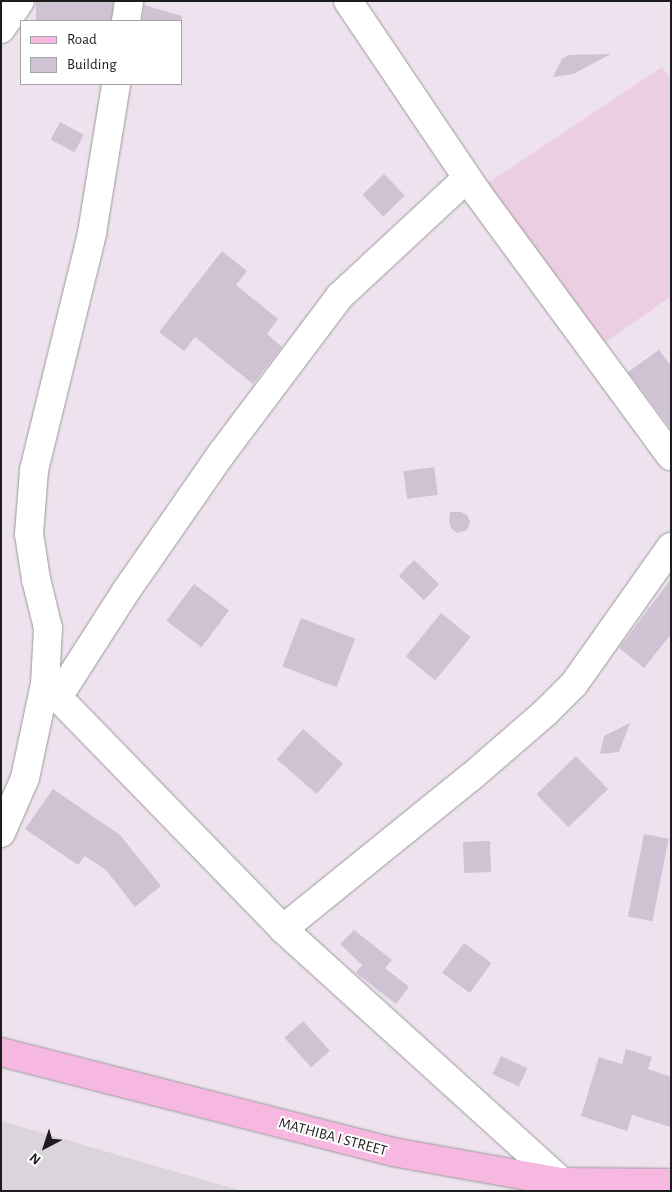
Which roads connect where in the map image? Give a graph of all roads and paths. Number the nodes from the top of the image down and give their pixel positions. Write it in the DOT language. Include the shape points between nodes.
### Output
graph roads {
  1 [pos="20,1"];
  2 [pos="129,1"];
  3 [pos="348,1"];
  4 [pos="126,20"];
  5 [pos="1,29"];
  6 [pos="116,85"];
  7 [pos="467,178"];
  8 [pos="671,456"];
  9 [pos="671,547"];
  10 [pos="52,690"];
  11 [pos="1,833"];
  12 [pos="282,930"];
  13 [pos="1,1052"];
  14 [pos="562,1182"];
  15 [pos="671,1182"];
  1 -- 5 [label="street"];
  2 -- 4 [label="street"];
  3 -- 7 [label="street"];
  6 -- 10 [label="street" via="92,233 34,470 29,534 48,628"];
  7 -- 8 [label="street"];
  7 -- 10 [label="street" via="340,296"];
  9 -- 12 [label="street" via="574,684 546,713"];
  10 -- 11 [label="street" via="25,778"];
  10 -- 12 [label="street"];
  12 -- 14 [label="street"];
  13 -- 14 [label="street, MATHIBA I STREET" via="393,1152"];
  14 -- 15 [label="street, MATHIBA I STREET"];
}
